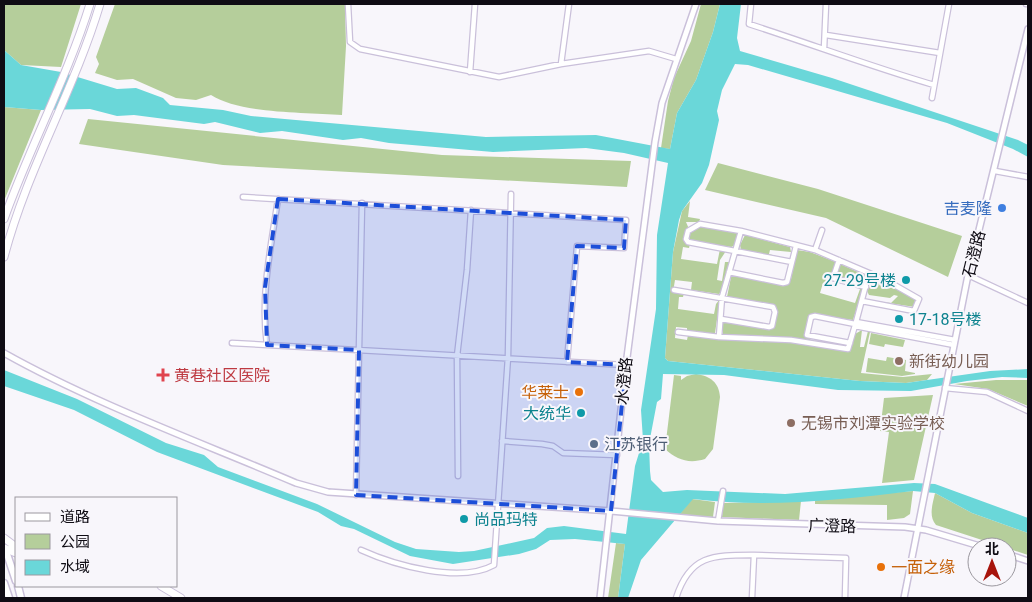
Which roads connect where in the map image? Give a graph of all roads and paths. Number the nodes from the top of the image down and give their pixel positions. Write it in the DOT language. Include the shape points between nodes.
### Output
graph roads {
  1 [pos="90,4"];
  2 [pos="100,4"];
  3 [pos="348,4"];
  4 [pos="475,4"];
  5 [pos="569,4"];
  6 [pos="696,4"];
  7 [pos="752,4"];
  8 [pos="826,4"];
  9 [pos="949,4"];
  10 [pos="1028,30"];
  11 [pos="826,35"];
  12 [pos="824,49"];
  13 [pos="940,53"];
  14 [pos="676,59"];
  15 [pos="561,64"];
  16 [pos="470,72"];
  17 [pos="934,85"];
  18 [pos="932,98"];
  19 [pos="40,133"];
  20 [pos="47,139"];
  21 [pos="27,161"];
  22 [pos="36,165"];
  23 [pos="996,171"];
  24 [pos="1028,177"];
  25 [pos="511,194"];
  26 [pos="243,196"];
  27 [pos="278,198"];
  28 [pos="362,203"];
  29 [pos="471,210"];
  30 [pos="511,212"];
  31 [pos="4,219"];
  32 [pos="822,230"];
  33 [pos="741,231"];
  34 [pos="796,246"];
  35 [pos="736,250"];
  36 [pos="815,250"];
  37 [pos="4,257"];
  38 [pos="839,260"];
  39 [pos="792,262"];
  40 [pos="729,272"];
  41 [pos="869,273"];
  42 [pos="968,275"];
  43 [pos="866,287"];
  44 [pos="674,290"];
  45 [pos="722,298"];
  46 [pos="862,301"];
  47 [pos="1028,303"];
  48 [pos="721,319"];
  49 [pos="856,324"];
  50 [pos="678,332"];
  51 [pos="719,336"];
  52 [pos="815,337"];
  53 [pos="232,342"];
  54 [pos="850,343"];
  55 [pos="955,343"];
  56 [pos="814,344"];
  57 [pos="267,345"];
  58 [pos="360,350"];
  59 [pos="4,353"];
  60 [pos="457,356"];
  61 [pos="508,357"];
  62 [pos="567,362"];
  63 [pos="626,364"];
  64 [pos="945,388"];
  65 [pos="1028,411"];
  66 [pos="502,441"];
  67 [pos="616,455"];
  68 [pos="458,476"];
  69 [pos="723,491"];
  70 [pos="356,495"];
  71 [pos="498,503"];
  72 [pos="611,511"];
  73 [pos="718,521"];
  74 [pos="918,528"];
  75 [pos="4,538"];
  76 [pos="967,543"];
  77 [pos="15,546"];
  78 [pos="361,550"];
  79 [pos="5,551"];
  80 [pos="754,555"];
  81 [pos="15,578"];
  82 [pos="4,583"];
  83 [pos="163,587"];
  84 [pos="171,587"];
  85 [pos="8,598"];
  86 [pos="182,598"];
  87 [pos="187,598"];
  88 [pos="600,598"];
  89 [pos="676,598"];
  90 [pos="752,598"];
  91 [pos="845,598"];
  92 [pos="904,598"];
  1 -- 19 [label="main road" via="68,68"];
  2 -- 20 [label="main road" via="78,68"];
  3 -- 16 [label="street" via="350,42 360,49"];
  4 -- 16 [label="street"];
  5 -- 15 [label="street"];
  6 -- 14 [label="street, 水澄路"];
  7 -- 12 [label="street" via="749,24"];
  8 -- 11 [label="street"];
  9 -- 13 [label="street"];
  10 -- 23 [label="street, 石澄路"];
  11 -- 12 [label="street"];
  11 -- 13 [label="street"];
  12 -- 17 [label="street"];
  13 -- 17 [label="street"];
  14 -- 15 [label="street" via="649,51"];
  14 -- 63 [label="street, 水澄路" via="662,103 651,165"];
  15 -- 16 [label="street" via="499,77"];
  17 -- 18 [label="street"];
  19 -- 20 [label="main road" via="41,141"];
  19 -- 21 [label="main road"];
  20 -- 22 [label="main road"];
  21 -- 22 [label="main road" via="33,160"];
  21 -- 31 [label="main road"];
  22 -- 37 [label="main road"];
  23 -- 24 [label="street"];
  23 -- 42 [label="street, 石澄路"];
  25 -- 30 [label="street"];
  26 -- 27 [label="street"];
  27 -- 28 [label="street"];
  27 -- 57 [label="street" via="265,287"];
  28 -- 29 [label="street"];
  28 -- 58 [label="street"];
  29 -- 30 [label="street"];
  29 -- 60 [label="street"];
  30 -- 61 [label="street"];
  30 -- 62 [label="street" via="626,220 624,248 577,246"];
  32 -- 36 [label="street"];
  33 -- 35 [label="street"];
  33 -- 35 [label="street" via="700,224 686,236 688,242"];
  33 -- 36 [label="street"];
  34 -- 39 [label="street"];
  35 -- 39 [label="street"];
  35 -- 40 [label="street"];
  36 -- 38 [label="street"];
  38 -- 41 [label="street"];
  38 -- 43 [label="street" via="833,278"];
  39 -- 40 [label="street" via="789,280 783,283"];
  40 -- 45 [label="street"];
  41 -- 43 [label="street"];
  41 -- 46 [label="street" via="919,300 914,311"];
  42 -- 47 [label="street"];
  42 -- 55 [label="street, 石澄路"];
  43 -- 46 [label="street"];
  44 -- 45 [label="street"];
  45 -- 48 [label="street"];
  45 -- 48 [label="street" via="773,307 775,312 769,327"];
  46 -- 49 [label="street"];
  48 -- 51 [label="street"];
  49 -- 52 [label="street" via="813,317 807,335"];
  49 -- 54 [label="street"];
  49 -- 55 [label="street"];
  50 -- 51 [label="street"];
  51 -- 56 [label="street"];
  52 -- 54 [label="street"];
  52 -- 56 [label="street"];
  53 -- 57 [label="street"];
  54 -- 56 [label="street" via="848,349"];
  55 -- 64 [label="street, 石澄路"];
  57 -- 58 [label="street"];
  58 -- 60 [label="street"];
  58 -- 70 [label="street"];
  59 -- 70 [label="street, 广澄路" via="100,399 296,483 328,492"];
  60 -- 61 [label="street"];
  60 -- 68 [label="street"];
  61 -- 62 [label="street"];
  61 -- 66 [label="street"];
  62 -- 63 [label="street"];
  63 -- 67 [label="street, 水澄路"];
  64 -- 65 [label="street" via="987,392"];
  64 -- 74 [label="street, 石澄路"];
  66 -- 67 [label="street" via="553,446 563,453"];
  66 -- 71 [label="street"];
  67 -- 72 [label="street, 水澄路"];
  69 -- 73 [label="street"];
  70 -- 71 [label="street, 广澄路"];
  71 -- 72 [label="street, 广澄路"];
  71 -- 78 [label="street" via="494,565 483,571 454,573 420,569"];
  72 -- 73 [label="street, 广澄路"];
  72 -- 88 [label="street, 水澄路"];
  73 -- 74 [label="street, 广澄路"];
  74 -- 76 [label="street, 广澄路"];
  74 -- 92 [label="street"];
  75 -- 77 [label="main road"];
  79 -- 81 [label="main road"];
  80 -- 89 [label="street" via="719,554 696,565 681,582"];
  80 -- 90 [label="street"];
  80 -- 91 [label="street" via="846,558"];
  82 -- 85 [label="main road"];
  83 -- 86 [label="main road"];
  84 -- 87 [label="main road"];
}
